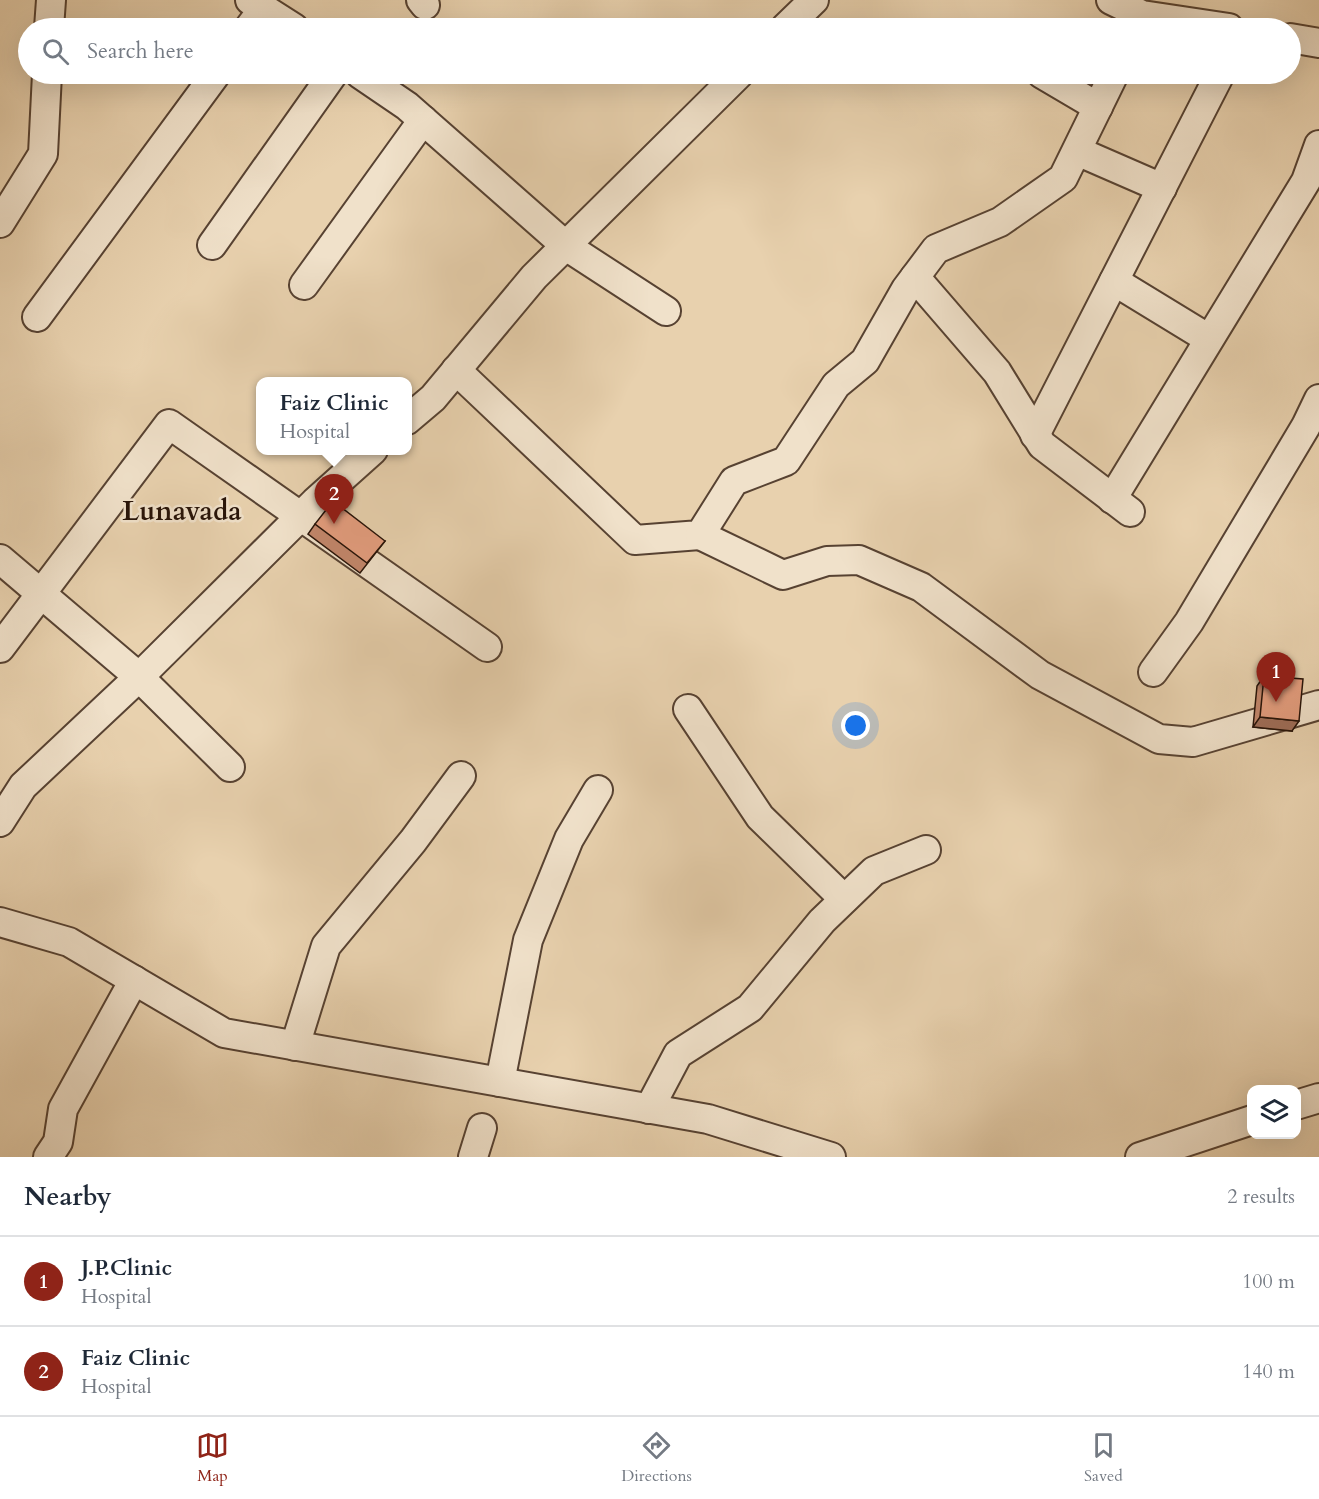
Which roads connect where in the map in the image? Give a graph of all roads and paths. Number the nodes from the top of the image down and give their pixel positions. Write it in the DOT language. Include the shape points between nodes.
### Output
graph roads {
  1 [pos="51,0"];
  2 [pos="814,0"];
  3 [pos="1111,0"];
  4 [pos="255,12"];
  5 [pos="50,18"];
  6 [pos="270,18"];
  7 [pos="795,18"];
  8 [pos="1133,18"];
  9 [pos="1301,40"];
  10 [pos="1319,43"];
  11 [pos="46,84"];
  12 [pos="209,84"];
  13 [pos="326,84"];
  14 [pos="374,84"];
  15 [pos="730,84"];
  16 [pos="1059,84"];
  17 [pos="1109,84"];
  18 [pos="1215,84"];
  19 [pos="1098,107"];
  20 [pos="423,120"];
  21 [pos="1319,145"];
  22 [pos="1077,151"];
  23 [pos="1162,188"];
  24 [pos="0,223"];
  25 [pos="212,244"];
  26 [pos="566,246"];
  27 [pos="915,277"];
  28 [pos="1114,281"];
  29 [pos="304,285"];
  30 [pos="666,311"];
  31 [pos="37,317"];
  32 [pos="1209,339"];
  33 [pos="456,370"];
  34 [pos="1316,412"];
  35 [pos="412,416"];
  36 [pos="1035,435"];
  37 [pos="368,455"];
  38 [pos="300,517"];
  39 [pos="700,535"];
  40 [pos="0,559"];
  41 [pos="42,593"];
  42 [pos="0,648"];
  43 [pos="487,648"];
  44 [pos="1153,672"];
  45 [pos="139,677"];
  46 [pos="1319,705"];
  47 [pos="688,709"];
  48 [pos="230,767"];
  49 [pos="461,776"];
  50 [pos="598,790"];
  51 [pos="0,822"];
  52 [pos="926,850"];
  53 [pos="844,899"];
  54 [pos="0,922"];
  55 [pos="134,980"];
  56 [pos="295,1046"];
  57 [pos="500,1082"];
  58 [pos="1319,1098"];
  59 [pos="1301,1103"];
  60 [pos="649,1109"];
  61 [pos="1247,1121"];
  62 [pos="482,1128"];
  63 [pos="48,1157"];
  64 [pos="473,1157"];
  65 [pos="831,1157"];
  66 [pos="1140,1157"];
  1 -- 5 [label="street"];
  2 -- 7 [label="street"];
  3 -- 8 [label="street"];
  4 -- 6 [label="street"];
  9 -- 10 [label="street"];
  11 -- 24 [label="street" via="43,154"];
  12 -- 31 [label="street"];
  13 -- 25 [label="street"];
  14 -- 20 [label="street"];
  15 -- 26 [label="street"];
  16 -- 19 [label="street"];
  17 -- 19 [label="street"];
  18 -- 23 [label="street"];
  19 -- 22 [label="street"];
  20 -- 26 [label="street"];
  20 -- 29 [label="street"];
  21 -- 32 [label="street" via="1306,181"];
  22 -- 23 [label="street"];
  22 -- 27 [label="street" via="1063,178 1000,222 936,249"];
  23 -- 28 [label="street"];
  26 -- 30 [label="street"];
  26 -- 33 [label="street" via="534,277"];
  27 -- 36 [label="street" via="996,372"];
  27 -- 39 [label="street" via="865,361 836,385 786,460 734,481"];
  28 -- 32 [label="street"];
  28 -- 36 [label="street"];
  32 -- 36 [label="street" via="1121,506 1042,445"];
  33 -- 35 [label="street"];
  33 -- 39 [label="street" via="635,540"];
  34 -- 44 [label="street" via="1189,622"];
  37 -- 38 [label="street"];
  38 -- 41 [label="street" via="169,424"];
  38 -- 43 [label="street"];
  38 -- 45 [label="street"];
  39 -- 46 [label="street" via="783,575 827,561 858,560 921,587 1040,675 1159,739 1193,742"];
  40 -- 41 [label="street"];
  41 -- 42 [label="street"];
  41 -- 45 [label="street"];
  45 -- 48 [label="street"];
  45 -- 51 [label="street" via="23,786"];
  47 -- 53 [label="street" via="760,817"];
  49 -- 56 [label="street" via="326,946"];
  50 -- 57 [label="street" via="569,839 528,940"];
  52 -- 53 [label="street" via="874,871"];
  53 -- 60 [label="street" via="750,1008 678,1054"];
  54 -- 55 [label="street" via="69,942"];
  55 -- 56 [label="street" via="224,1033"];
  55 -- 63 [label="street" via="63,1109 58,1142"];
  56 -- 57 [label="street"];
  57 -- 60 [label="street"];
  58 -- 59 [label="street"];
  60 -- 65 [label="street" via="708,1119"];
  61 -- 66 [label="street"];
  62 -- 64 [label="street"];
}
